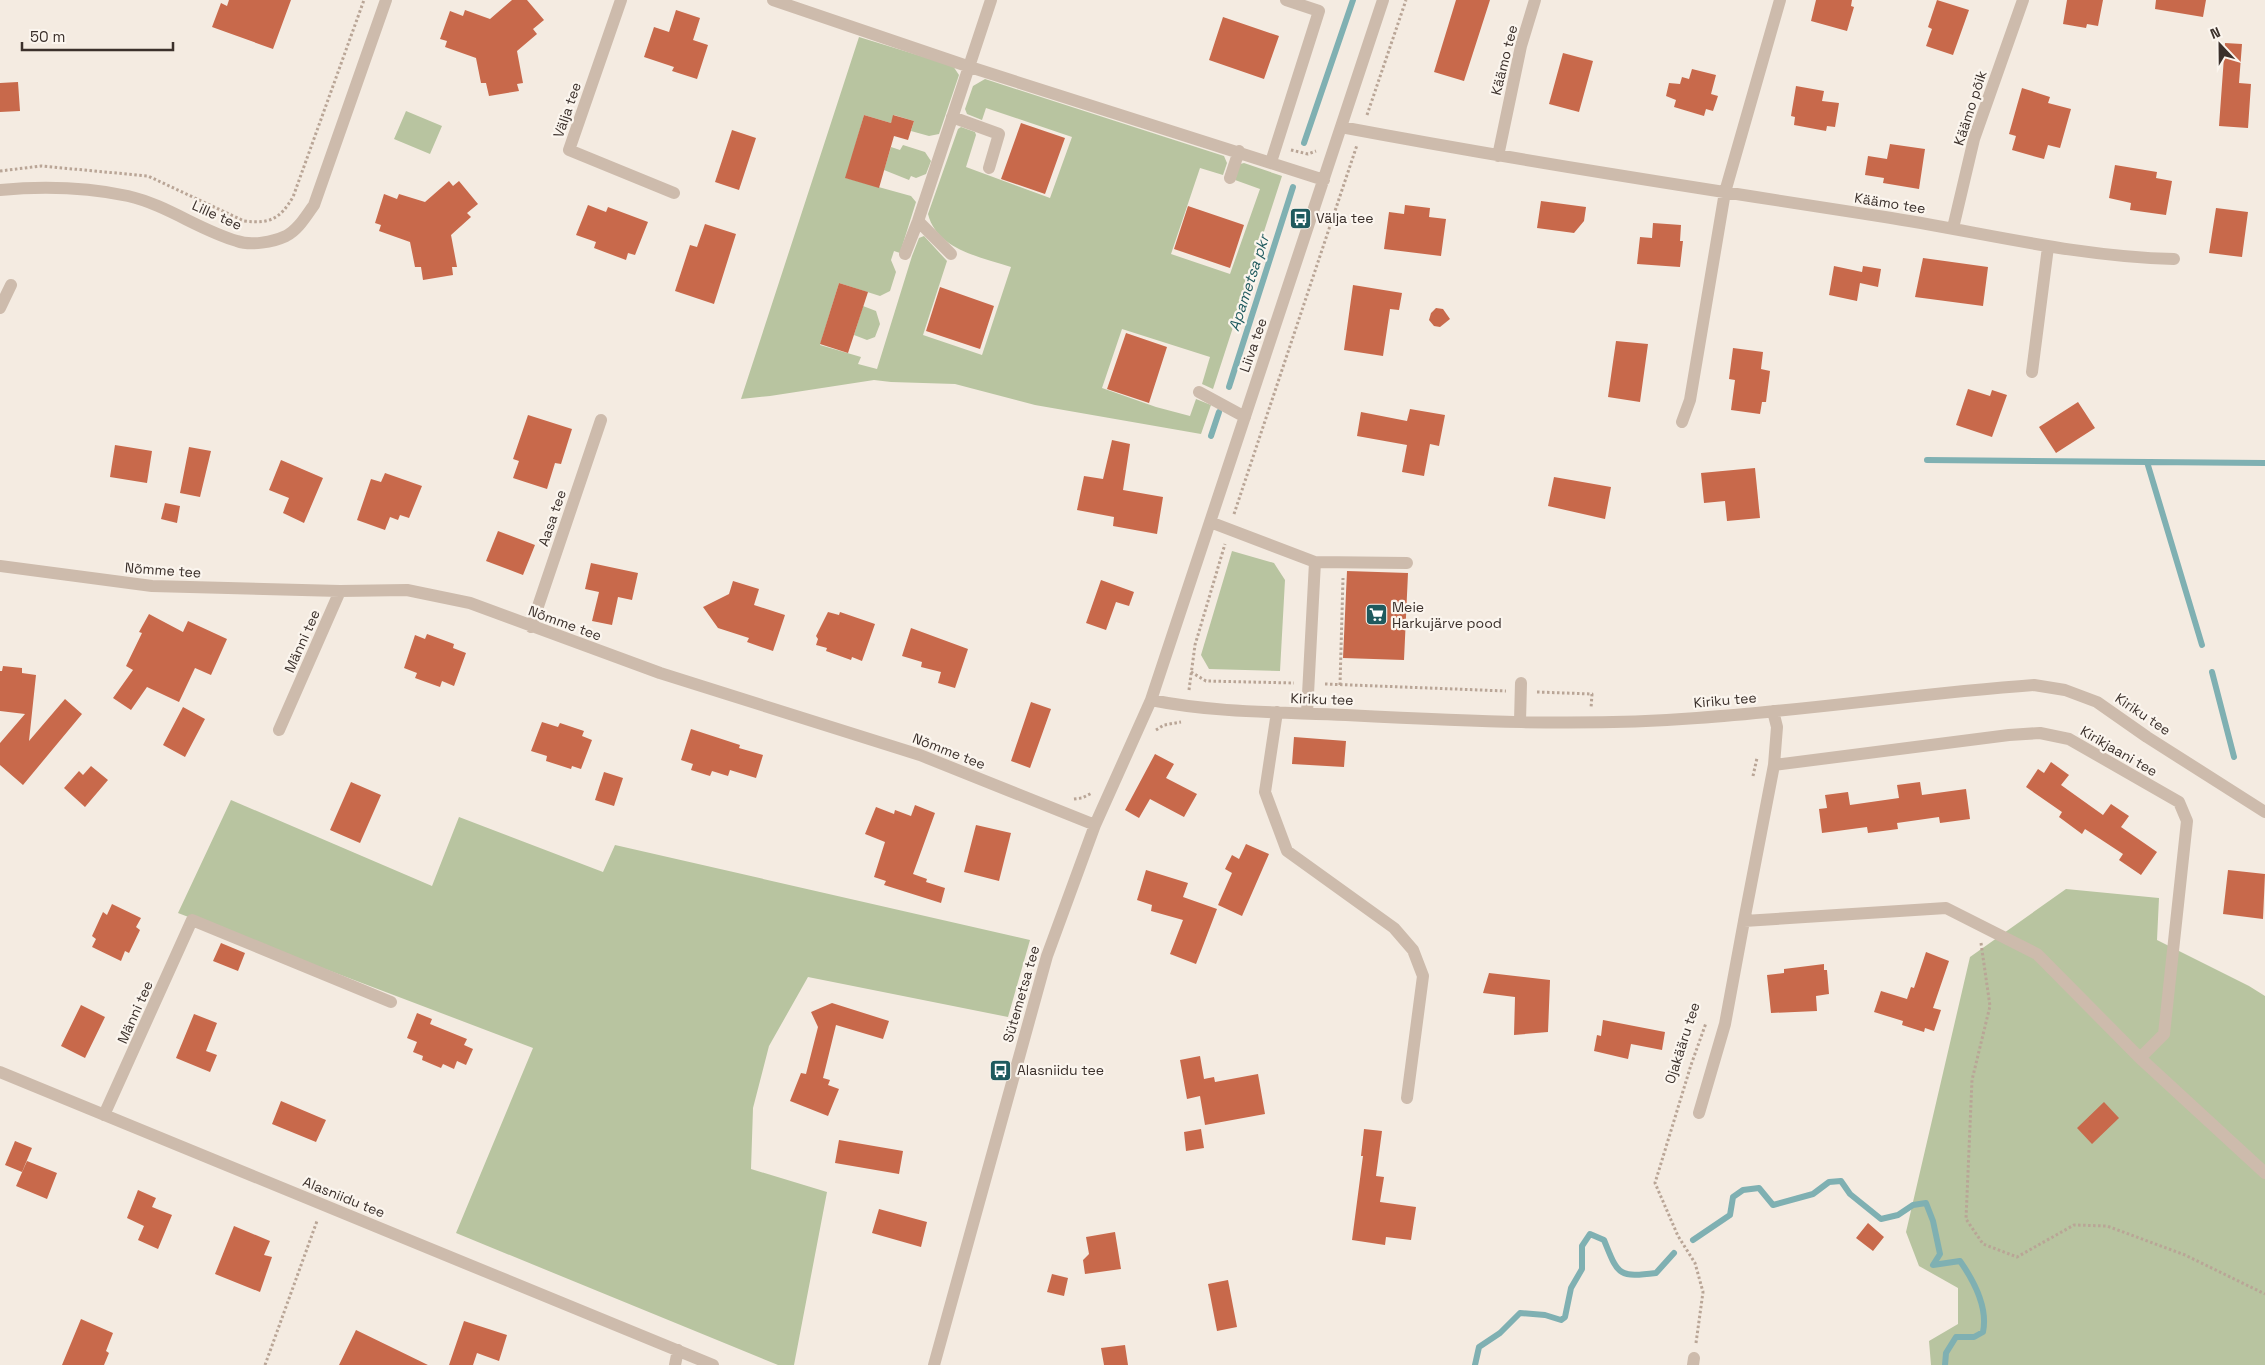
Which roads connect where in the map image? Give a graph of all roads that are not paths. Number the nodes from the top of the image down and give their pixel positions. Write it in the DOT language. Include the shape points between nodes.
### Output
graph roads {
  1 [pos="386,0"];
  2 [pos="621,0"];
  3 [pos="773,0"];
  4 [pos="991,0"];
  5 [pos="1286,0"];
  6 [pos="1384,0"];
  7 [pos="1535,0"];
  8 [pos="1780,0"];
  9 [pos="2023,0"];
  10 [pos="1320,6"];
  11 [pos="970,67"];
  12 [pos="952,117"];
  13 [pos="1341,127"];
  14 [pos="1239,151"];
  15 [pos="1498,156"];
  16 [pos="1271,162"];
  17 [pos="989,168"];
  18 [pos="1230,178"];
  19 [pos="1324,180"];
  20 [pos="0,190"];
  21 [pos="1726,192"];
  22 [pos="674,193"];
  23 [pos="918,221"];
  24 [pos="1953,228"];
  25 [pos="2048,247"];
  26 [pos="905,254"];
  27 [pos="951,254"];
  28 [pos="2174,259"];
  29 [pos="11,285"];
  30 [pos="0,308"];
  31 [pos="2032,372"];
  32 [pos="1199,392"];
  33 [pos="1245,417"];
  34 [pos="601,420"];
  35 [pos="1682,422"];
  36 [pos="1210,522"];
  37 [pos="1315,562"];
  38 [pos="1407,563"];
  39 [pos="0,566"];
  40 [pos="340,591"];
  41 [pos="531,626"];
  42 [pos="1520,687"];
  43 [pos="1151,700"];
  44 [pos="1773,711"];
  45 [pos="1278,712"];
  46 [pos="1307,713"];
  47 [pos="1520,721"];
  48 [pos="279,730"];
  49 [pos="1774,765"];
  50 [pos="2265,812"];
  51 [pos="1095,825"];
  52 [pos="1744,921"];
  53 [pos="391,1002"];
  54 [pos="2140,1058"];
  55 [pos="0,1072"];
  56 [pos="1407,1098"];
  57 [pos="1699,1113"];
  58 [pos="104,1115"];
  59 [pos="2265,1173"];
  60 [pos="678,1350"];
  61 [pos="675,1365"];
  62 [pos="713,1365"];
  63 [pos="934,1365"];
  1 -- 20 [label="street, Lille tee" via="314,205 303,221 286,236 263,242 239,242 164,207 89,189 40,187"];
  2 -- 22 [label="street, Välja tee" via="569,150"];
  3 -- 11 [label="street"];
  4 -- 11 [label="street"];
  5 -- 10 [label="street"];
  6 -- 13 [label="street, Liiva tee"];
  7 -- 15 [label="street, Käämo tee" via="1521,46"];
  8 -- 21 [label="street"];
  9 -- 24 [label="street, Käämo põik" via="1974,139"];
  10 -- 16 [label="street"];
  11 -- 12 [label="street"];
  11 -- 14 [label="street"];
  12 -- 17 [label="street" via="999,134"];
  12 -- 23 [label="street"];
  13 -- 15 [label="street, Käämo tee"];
  13 -- 19 [label="street, Liiva tee"];
  14 -- 16 [label="street"];
  14 -- 18 [label="street"];
  15 -- 21 [label="street, Käämo tee"];
  16 -- 19 [label="street"];
  19 -- 33 [label="street, Liiva tee"];
  21 -- 24 [label="street, Käämo tee"];
  21 -- 35 [label="street" via="1690,400"];
  23 -- 26 [label="street"];
  23 -- 27 [label="street"];
  24 -- 25 [label="street, Käämo tee"];
  25 -- 28 [label="street, Käämo tee"];
  25 -- 31 [label="street"];
  29 -- 30 [label="street"];
  32 -- 33 [label="street"];
  33 -- 36 [label="street, Liiva tee"];
  34 -- 41 [label="street, Aasa tee"];
  36 -- 37 [label="street"];
  36 -- 43 [label="street, Liiva tee"];
  37 -- 38 [label="street"];
  37 -- 46 [label="street"];
  39 -- 40 [label="street, Nõmme tee" via="152,586"];
  40 -- 41 [label="street, Nõmme tee" via="407,590 470,603"];
  40 -- 48 [label="street, Männi tee"];
  41 -- 51 [label="street, Nõmme tee" via="660,673 920,755"];
  42 -- 47 [label="street"];
  43 -- 45 [label="street, Kiriku tee" via="1186,706"];
  43 -- 51 [label="street, Sütemetsa tee"];
  44 -- 47 [label="street, Kiriku tee" via="1697,718"];
  44 -- 49 [label="street" via="1777,727"];
  44 -- 50 [label="street, Kiriku tee" via="2034,685 2065,690 2097,702"];
  45 -- 46 [label="street, Kiriku tee"];
  45 -- 56 [label="street" via="1265,792 1287,851 1394,928 1413,950 1423,976"];
  46 -- 47 [label="street, Kiriku tee"];
  49 -- 52 [label="street"];
  49 -- 54 [label="street, Kirikjaani tee" via="2040,733 2069,739 2179,802 2187,821 2164,1034"];
  51 -- 63 [label="street, Sütemetsa tee" via="1047,956"];
  52 -- 54 [label="street" via="1946,908 2037,954"];
  52 -- 57 [label="street" via="1726,1024"];
  53 -- 58 [label="street, Männi tee" via="192,920"];
  54 -- 59 [label="street"];
  55 -- 58 [label="street, Alasniidu tee"];
  58 -- 60 [label="street, Alasniidu tee"];
  60 -- 61 [label="street"];
  60 -- 62 [label="street, Alasniidu tee"];
}
